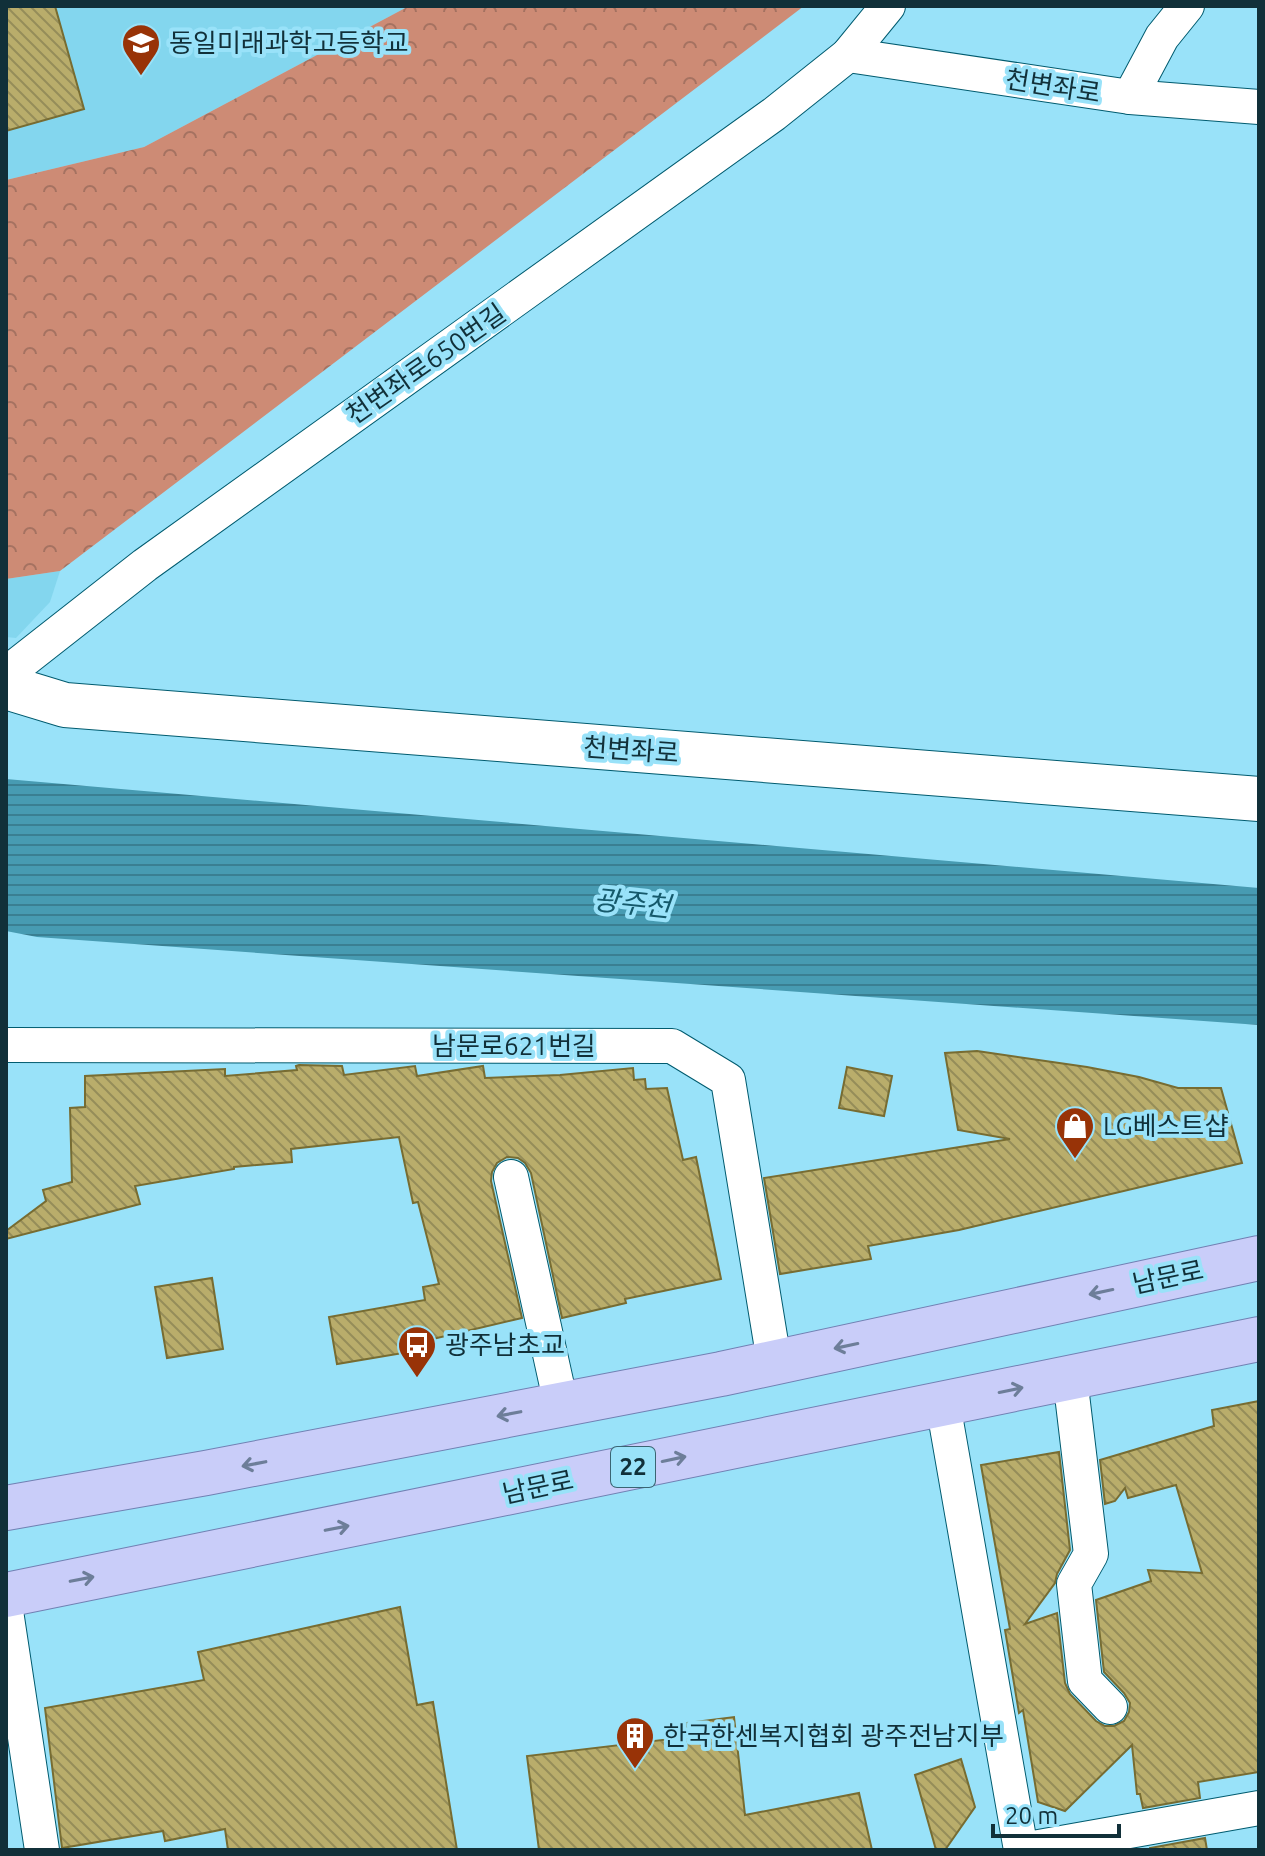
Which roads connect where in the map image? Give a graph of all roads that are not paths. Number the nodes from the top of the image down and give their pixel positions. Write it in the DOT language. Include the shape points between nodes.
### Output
graph roads {
  1 [pos="888,6"];
  2 [pos="1187,6"];
  3 [pos="848,55"];
  4 [pos="1130,97"];
  5 [pos="1259,107"];
  6 [pos="6,674"];
  7 [pos="6,687"];
  8 [pos="1259,799"];
  9 [pos="6,1045"];
  10 [pos="511,1177"];
  11 [pos="1259,1258"];
  12 [pos="1259,1339"];
  13 [pos="774,1361"];
  14 [pos="1070,1378"];
  15 [pos="561,1404"];
  16 [pos="943,1404"];
  17 [pos="6,1508"];
  18 [pos="6,1595"];
  19 [pos="6,1611"];
  20 [pos="1110,1707"];
  21 [pos="1259,1808"];
  22 [pos="42,1850"];
  23 [pos="1021,1850"];
  1 -- 3 [label="street, 천변좌로650번길"];
  2 -- 4 [label="street" via="1162,37"];
  3 -- 4 [label="street, 천변좌로"];
  3 -- 6 [label="street, 천변좌로650번길" via="738,141 145,565"];
  4 -- 5 [label="street, 천변좌로"];
  7 -- 8 [label="main road, 천변좌로" via="65,705"];
  9 -- 13 [label="street, 남문로621번길" via="672,1046 728,1080"];
  10 -- 15 [label="street"];
  11 -- 13 [label="main road, 남문로, one-way"];
  12 -- 14 [label="main road, 남문로 / 22"];
  13 -- 15 [label="main road, 남문로"];
  16 -- 14 [label="main road, 남문로 / 22, one-way"];
  14 -- 20 [label="street" via="1091,1554 1074,1584 1085,1681"];
  15 -- 17 [label="main road, 남문로, one-way"];
  18 -- 16 [label="main road, 남문로 / 22, one-way"];
  16 -- 23 [label="street"];
  19 -- 22 [label="street"];
  21 -- 23 [label="street"];
}
